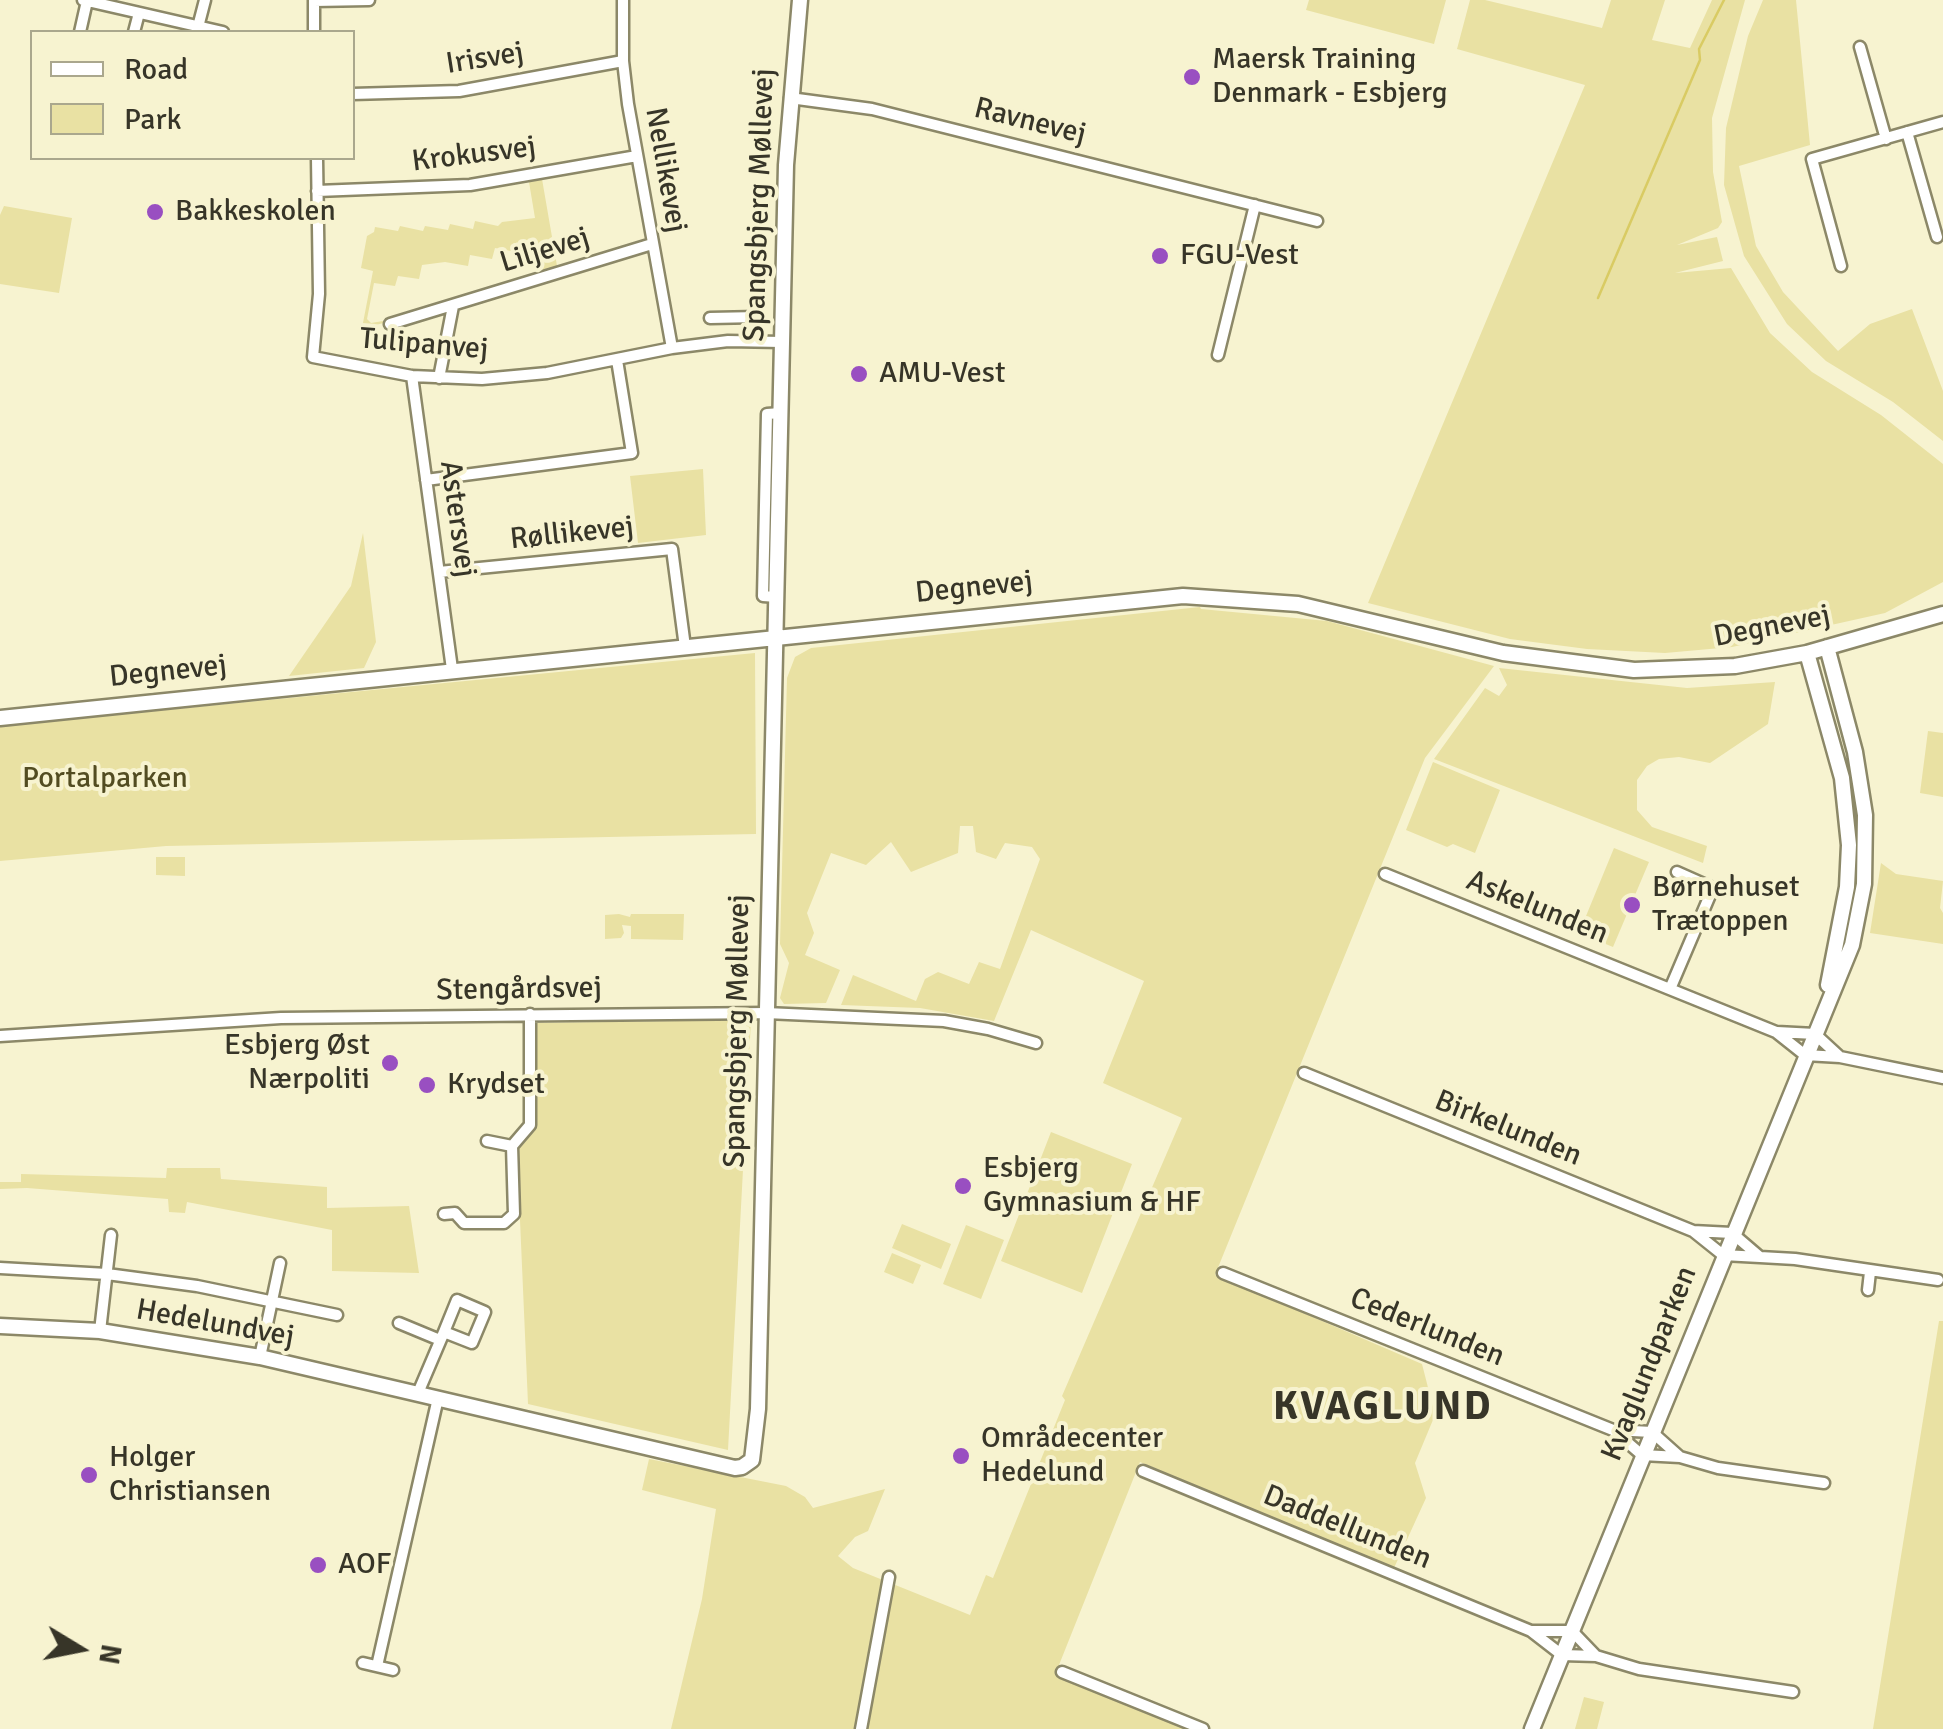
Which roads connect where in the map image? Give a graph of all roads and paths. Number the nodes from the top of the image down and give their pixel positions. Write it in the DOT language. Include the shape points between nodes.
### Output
graph roads {
  1 [pos="85,0"];
  2 [pos="205,0"];
  3 [pos="369,0"];
  4 [pos="623,0"];
  5 [pos="800,0"];
  6 [pos="314,1"];
  7 [pos="139,12"];
  8 [pos="198,27"];
  9 [pos="80,30"];
  10 [pos="134,30"];
  11 [pos="213,30"];
  12 [pos="314,30"];
  13 [pos="1860,46"];
  14 [pos="623,61"];
  15 [pos="355,94"];
  16 [pos="790,98"];
  17 [pos="1943,122"];
  18 [pos="1907,132"];
  19 [pos="1886,138"];
  20 [pos="637,156"];
  21 [pos="316,160"];
  22 [pos="317,192"];
  23 [pos="1255,205"];
  24 [pos="1318,221"];
  25 [pos="1937,237"];
  26 [pos="652,244"];
  27 [pos="1841,266"];
  28 [pos="452,306"];
  29 [pos="758,317"];
  30 [pos="710,318"];
  31 [pos="726,318"];
  32 [pos="390,324"];
  33 [pos="728,341"];
  34 [pos="782,342"];
  35 [pos="672,348"];
  36 [pos="1218,355"];
  37 [pos="617,360"];
  38 [pos="412,376"];
  39 [pos="439,378"];
  40 [pos="426,480"];
  41 [pos="438,572"];
  42 [pos="1943,614"];
  43 [pos="776,635"];
  44 [pos="685,646"];
  45 [pos="1826,648"];
  46 [pos="1807,653"];
  47 [pos="452,669"];
  48 [pos="0,718"];
  49 [pos="1677,872"];
  50 [pos="1385,874"];
  51 [pos="1670,989"];
  52 [pos="766,1013"];
  53 [pos="530,1014"];
  54 [pos="1818,1027"];
  55 [pos="1776,1032"];
  56 [pos="0,1036"];
  57 [pos="1036,1044"];
  58 [pos="1805,1055"];
  59 [pos="1840,1057"];
  60 [pos="1304,1073"];
  61 [pos="1943,1078"];
  62 [pos="488,1142"];
  63 [pos="512,1146"];
  64 [pos="444,1214"];
  65 [pos="1693,1232"];
  66 [pos="1732,1233"];
  67 [pos="111,1234"];
  68 [pos="1723,1255"];
  69 [pos="1760,1257"];
  70 [pos="280,1264"];
  71 [pos="0,1268"];
  72 [pos="1870,1272"];
  73 [pos="1223,1273"];
  74 [pos="107,1274"];
  75 [pos="1938,1280"];
  76 [pos="1868,1290"];
  77 [pos="272,1301"];
  78 [pos="337,1315"];
  79 [pos="399,1323"];
  80 [pos="0,1326"];
  81 [pos="100,1331"];
  82 [pos="442,1336"];
  83 [pos="260,1357"];
  84 [pos="418,1393"];
  85 [pos="438,1398"];
  86 [pos="1612,1430"];
  87 [pos="1652,1432"];
  88 [pos="1642,1455"];
  89 [pos="1680,1456"];
  90 [pos="748,1465"];
  91 [pos="1143,1472"];
  92 [pos="1824,1483"];
  93 [pos="889,1577"];
  94 [pos="1572,1630"];
  95 [pos="1532,1631"];
  96 [pos="1562,1654"];
  97 [pos="1596,1656"];
  98 [pos="362,1664"];
  99 [pos="376,1666"];
  100 [pos="393,1670"];
  101 [pos="1062,1672"];
  102 [pos="1792,1692"];
  103 [pos="862,1729"];
  104 [pos="1203,1729"];
  105 [pos="1532,1729"];
  1 -- 7 [label="street"];
  1 -- 9 [label="street"];
  2 -- 8 [label="street"];
  3 -- 6 [label="street"];
  4 -- 14 [label="street, Nellikevej"];
  5 -- 16 [label="street, Spangsbjerg Møllevej"];
  6 -- 12 [label="street"];
  7 -- 8 [label="street"];
  7 -- 10 [label="street"];
  8 -- 11 [label="street"];
  13 -- 19 [label="street"];
  14 -- 15 [label="street, Irisvej" via="459,91"];
  14 -- 20 [label="street, Nellikevej"];
  16 -- 23 [label="street, Ravnevej" via="872,109"];
  16 -- 34 [label="street, Spangsbjerg Møllevej"];
  17 -- 18 [label="street"];
  18 -- 19 [label="street"];
  18 -- 25 [label="street"];
  19 -- 27 [label="street" via="1812,160"];
  20 -- 22 [label="street, Krokusvej" via="470,184"];
  20 -- 26 [label="street, Nellikevej"];
  21 -- 22 [label="street, Tulipanvej"];
  22 -- 38 [label="street, Tulipanvej" via="313,358"];
  23 -- 24 [label="street, Ravnevej"];
  23 -- 36 [label="street"];
  26 -- 28 [label="street, Liljevej"];
  26 -- 35 [label="street, Nellikevej"];
  28 -- 32 [label="street, Liljevej"];
  28 -- 39 [label="street"];
  29 -- 31 [label="street"];
  30 -- 31 [label="street"];
  31 -- 33 [label="street"];
  33 -- 34 [label="street, Tulipanvej"];
  33 -- 35 [label="street, Tulipanvej"];
  34 -- 43 [label="street, Spangsbjerg Møllevej"];
  35 -- 37 [label="street, Tulipanvej"];
  37 -- 39 [label="street, Tulipanvej" via="547,373"];
  37 -- 40 [label="street" via="632,453"];
  38 -- 39 [label="street, Tulipanvej"];
  38 -- 40 [label="street, Astersvej"];
  40 -- 41 [label="street, Astersvej"];
  41 -- 44 [label="street, Røllikevej" via="672,549"];
  41 -- 47 [label="street, Astersvej"];
  42 -- 45 [label="street, Degnevej"];
  43 -- 44 [label="street, Degnevej"];
  43 -- 46 [label="street, Degnevej" via="1183,596 1298,604 1503,653 1634,670 1735,666"];
  43 -- 52 [label="street, Spangsbjerg Møllevej"];
  44 -- 47 [label="street, Degnevej"];
  45 -- 46 [label="street, Degnevej"];
  45 -- 54 [label="street, Kvaglundparken" via="1855,752 1866,832 1852,945"];
  46 -- 54 [label="street, Kvaglundparken" via="1842,778 1849,845 1841,924"];
  47 -- 48 [label="street, Degnevej"];
  49 -- 51 [label="street" via="1713,888"];
  50 -- 51 [label="street, Askelunden"];
  51 -- 55 [label="street, Askelunden"];
  52 -- 53 [label="street, Stengårdsvej"];
  52 -- 57 [label="street, Stengårdsvej" via="944,1021"];
  52 -- 90 [label="street, Spangsbjerg Møllevej" via="758,1409"];
  53 -- 56 [label="street, Stengårdsvej" via="282,1018"];
  53 -- 63 [label="street" via="530,1125"];
  54 -- 55 [label="street, Askelunden"];
  54 -- 58 [label="street, Kvaglundparken"];
  54 -- 59 [label="street"];
  55 -- 58 [label="street, Askelunden"];
  58 -- 59 [label="street"];
  58 -- 66 [label="street, Kvaglundparken"];
  59 -- 61 [label="street"];
  60 -- 65 [label="street, Birkelunden"];
  62 -- 63 [label="street"];
  63 -- 64 [label="street" via="514,1214 504,1224 464,1223"];
  65 -- 66 [label="street, Birkelunden"];
  65 -- 68 [label="street, Birkelunden"];
  66 -- 68 [label="street, Kvaglundparken"];
  66 -- 69 [label="street"];
  67 -- 74 [label="street"];
  68 -- 69 [label="street"];
  68 -- 87 [label="street, Kvaglundparken"];
  69 -- 72 [label="street"];
  70 -- 77 [label="street"];
  71 -- 74 [label="street"];
  72 -- 75 [label="street"];
  72 -- 76 [label="street"];
  73 -- 86 [label="street, Cederlunden"];
  74 -- 77 [label="street"];
  74 -- 81 [label="street"];
  77 -- 78 [label="street"];
  77 -- 83 [label="street"];
  79 -- 82 [label="street"];
  80 -- 81 [label="street, Hedelundvej"];
  81 -- 83 [label="street, Hedelundvej"];
  82 -- 82 [label="street" via="457,1300 485,1312 472,1344"];
  82 -- 84 [label="street"];
  83 -- 84 [label="street, Hedelundvej"];
  84 -- 85 [label="street, Hedelundvej"];
  85 -- 90 [label="street, Hedelundvej" via="735,1468"];
  85 -- 99 [label="street"];
  86 -- 87 [label="street, Cederlunden"];
  86 -- 88 [label="street, Cederlunden"];
  87 -- 88 [label="street, Kvaglundparken"];
  87 -- 89 [label="street"];
  88 -- 89 [label="street"];
  88 -- 94 [label="street, Kvaglundparken"];
  89 -- 92 [label="street"];
  91 -- 95 [label="street, Daddellunden"];
  93 -- 103 [label="street"];
  94 -- 95 [label="street, Daddellunden"];
  94 -- 96 [label="street, Kvaglundparken"];
  94 -- 97 [label="street"];
  95 -- 96 [label="street, Daddellunden"];
  96 -- 97 [label="street"];
  96 -- 105 [label="street, Kvaglundparken"];
  97 -- 102 [label="street" via="1638,1669"];
  98 -- 99 [label="street"];
  99 -- 100 [label="street"];
  101 -- 104 [label="street"];
}
